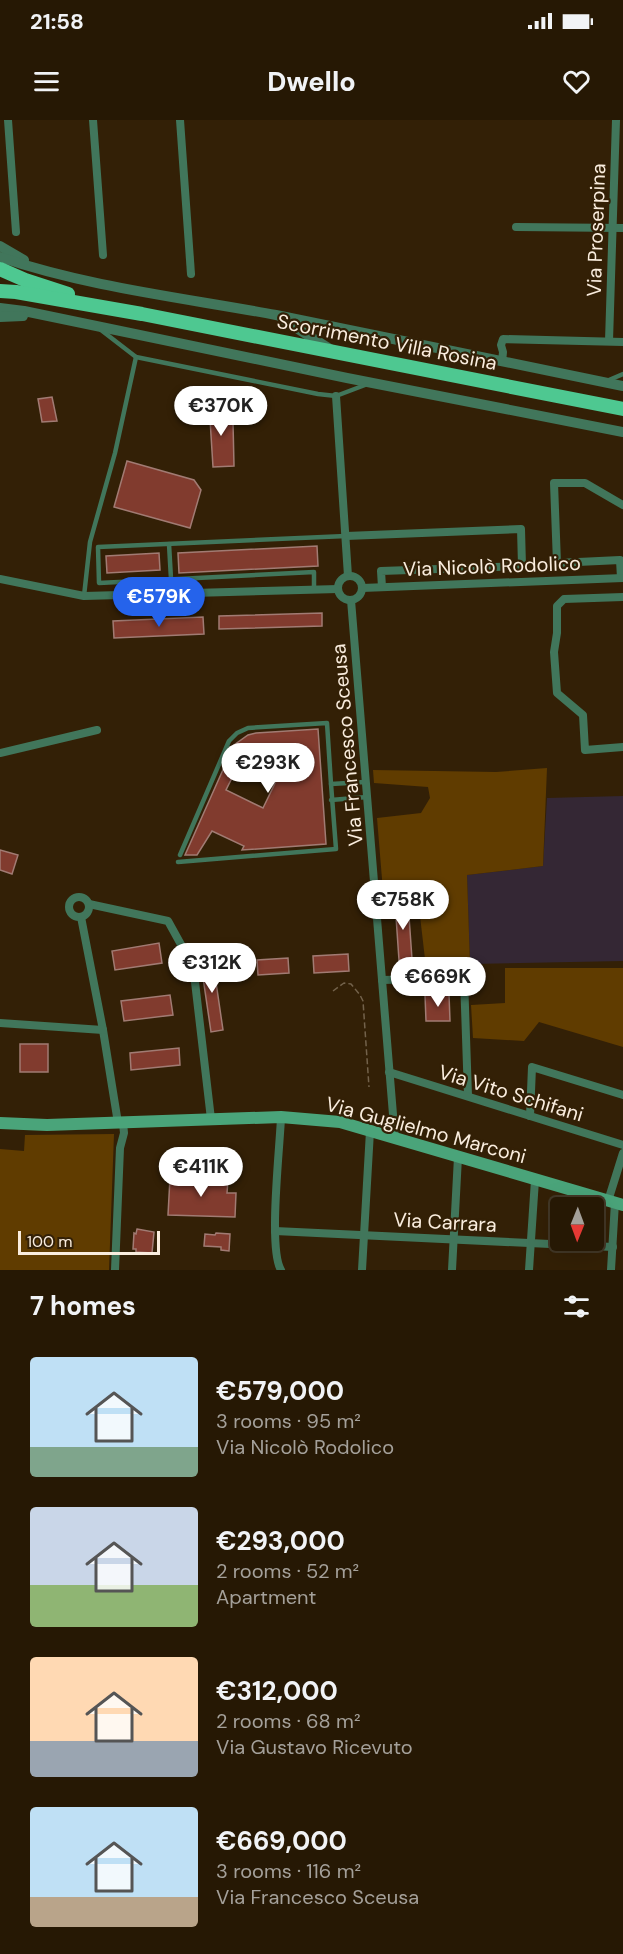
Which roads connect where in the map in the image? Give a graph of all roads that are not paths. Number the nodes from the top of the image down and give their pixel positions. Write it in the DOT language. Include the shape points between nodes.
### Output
graph roads {
  1 [pos="8,120"];
  2 [pos="93,120"];
  3 [pos="180,120"];
  4 [pos="616,120"];
  5 [pos="516,227"];
  6 [pos="613,228"];
  7 [pos="623,228"];
  8 [pos="16,232"];
  9 [pos="0,246"];
  10 [pos="103,255"];
  11 [pos="0,257"];
  12 [pos="0,269"];
  13 [pos="40,269"];
  14 [pos="191,274"];
  15 [pos="0,291"];
  16 [pos="0,308"];
  17 [pos="142,314"];
  18 [pos="276,315"];
  19 [pos="0,317"];
  20 [pos="71,321"];
  21 [pos="94,325"];
  22 [pos="609,341"];
  23 [pos="623,342"];
  24 [pos="336,352"];
  25 [pos="136,357"];
  26 [pos="502,362"];
  27 [pos="623,374"];
  28 [pos="369,383"];
  29 [pos="604,383"];
  30 [pos="623,386"];
  31 [pos="336,396"];
  32 [pos="623,409"];
  33 [pos="623,432"];
  34 [pos="623,505"];
  35 [pos="346,536"];
  36 [pos="169,544"];
  37 [pos="348,576"];
  38 [pos="186,578"];
  39 [pos="622,578"];
  40 [pos="0,579"];
  41 [pos="171,579"];
  42 [pos="382,587"];
  43 [pos="362,588"];
  44 [pos="338,589"];
  45 [pos="314,590"];
  46 [pos="187,593"];
  47 [pos="84,596"];
  48 [pos="623,597"];
  49 [pos="351,600"];
  50 [pos="97,730"];
  51 [pos="623,747"];
  52 [pos="0,753"];
  53 [pos="367,782"];
  54 [pos="331,784"];
  55 [pos="368,797"];
  56 [pos="331,800"];
  57 [pos="180,855"];
  58 [pos="178,862"];
  59 [pos="89,904"];
  60 [pos="81,917"];
  61 [pos="382,980"];
  62 [pos="0,1023"];
  63 [pos="104,1030"];
  64 [pos="389,1072"];
  65 [pos="623,1095"];
  66 [pos="468,1096"];
  67 [pos="530,1116"];
  68 [pos="281,1118"];
  69 [pos="212,1119"];
  70 [pos="0,1123"];
  71 [pos="121,1123"];
  72 [pos="370,1131"];
  73 [pos="395,1139"];
  74 [pos="623,1145"];
  75 [pos="623,1153"];
  76 [pos="458,1157"];
  77 [pos="535,1180"];
  78 [pos="616,1203"];
  79 [pos="275,1231"];
  80 [pos="364,1234"];
  81 [pos="454,1239"];
  82 [pos="531,1243"];
  83 [pos="613,1247"];
  84 [pos="115,1270"];
  85 [pos="281,1270"];
  86 [pos="362,1270"];
  87 [pos="452,1270"];
  88 [pos="529,1270"];
  89 [pos="611,1270"];
  1 -- 8 [label="street"];
  2 -- 10 [label="street"];
  3 -- 14 [label="street"];
  4 -- 6 [label="street, Via Proserpina"];
  5 -- 6 [label="street"];
  6 -- 7 [label="street"];
  6 -- 22 [label="street, Via Proserpina"];
  9 -- 13 [label="street"];
  11 -- 13 [label="street"];
  12 -- 17 [label="main road, Scorrimento Villa Rosina" via="62,292"];
  13 -- 18 [label="street"];
  15 -- 17 [label="main road, Scorrimento Villa Rosina"];
  16 -- 20 [label="street"];
  17 -- 24 [label="main road, Scorrimento Villa Rosina"];
  18 -- 24 [label="street"];
  18 -- 26 [label="street"];
  19 -- 20 [label="street"];
  20 -- 21 [label="street"];
  21 -- 25 [label="lane"];
  21 -- 28 [label="street"];
  22 -- 23 [label="street"];
  22 -- 26 [label="street" via="503,339"];
  24 -- 32 [label="main road, Scorrimento Villa Rosina"];
  25 -- 31 [label="lane"];
  25 -- 47 [label="lane" via="90,542"];
  26 -- 29 [label="street"];
  27 -- 29 [label="lane"];
  28 -- 31 [label="lane"];
  28 -- 33 [label="street"];
  29 -- 30 [label="street"];
  31 -- 35 [label="street"];
  34 -- 39 [label="street" via="585,483 554,483 557,563 620,560"];
  35 -- 36 [label="lane"];
  35 -- 37 [label="street"];
  35 -- 42 [label="street" via="521,529 522,566 381,571"];
  36 -- 41 [label="lane"];
  36 -- 41 [label="lane" via="98,547 99,583"];
  37 -- 43 [label="street" via="359,580"];
  37 -- 44 [label="street" via="339,582"];
  38 -- 41 [label="lane"];
  38 -- 45 [label="lane" via="314,572"];
  38 -- 46 [label="lane"];
  39 -- 42 [label="street, Via Nicolò Rodolico"];
  40 -- 47 [label="street"];
  42 -- 43 [label="street, Via Nicolò Rodolico"];
  43 -- 49 [label="street" via="358,597"];
  44 -- 45 [label="street"];
  44 -- 49 [label="street" via="343,599"];
  45 -- 46 [label="street"];
  46 -- 47 [label="street"];
  48 -- 51 [label="street" via="560,602 556,606 554,652 557,693 583,715 585,750"];
  49 -- 53 [label="street, Via Francesco Sceusa"];
  50 -- 52 [label="street"];
  53 -- 54 [label="lane"];
  53 -- 55 [label="street, Via Francesco Sceusa"];
  54 -- 56 [label="lane"];
  54 -- 57 [label="lane" via="327,723 248,728 229,741"];
  55 -- 56 [label="lane"];
  55 -- 61 [label="street, Via Francesco Sceusa"];
  56 -- 58 [label="lane" via="336,849"];
  59 -- 60 [label="street" via="87,914"];
  59 -- 60 [label="street" via="77,897 69,903 71,914"];
  59 -- 69 [label="street" via="168,921 189,959 195,982"];
  60 -- 63 [label="street"];
  61 -- 64 [label="street, Via Francesco Sceusa"];
  61 -- 66 [label="street" via="464,978"];
  62 -- 63 [label="street"];
  63 -- 71 [label="street"];
  64 -- 66 [label="street, Via Vito Schifani"];
  64 -- 73 [label="street, Via Francesco Sceusa"];
  65 -- 67 [label="street" via="532,1067"];
  66 -- 67 [label="street, Via Vito Schifani"];
  67 -- 74 [label="street, Via Vito Schifani"];
  68 -- 69 [label="main road, Via Guglielmo Marconi"];
  68 -- 72 [label="main road, Via Guglielmo Marconi" via="340,1122"];
  68 -- 79 [label="street"];
  69 -- 71 [label="main road, Via Guglielmo Marconi"];
  70 -- 71 [label="main road, Via Guglielmo Marconi"];
  71 -- 84 [label="street" via="124,1133 120,1148"];
  72 -- 73 [label="main road, Via Guglielmo Marconi"];
  72 -- 80 [label="street"];
  73 -- 76 [label="main road, Via Guglielmo Marconi"];
  75 -- 78 [label="street"];
  76 -- 77 [label="main road, Via Guglielmo Marconi"];
  76 -- 81 [label="street"];
  77 -- 78 [label="main road, Via Guglielmo Marconi"];
  77 -- 82 [label="street"];
  78 -- 83 [label="street"];
  79 -- 80 [label="street, Via Carrara"];
  79 -- 85 [label="street" via="275,1252"];
  80 -- 81 [label="street, Via Carrara"];
  80 -- 86 [label="street"];
  81 -- 82 [label="street, Via Carrara"];
  81 -- 87 [label="street"];
  82 -- 83 [label="street, Via Carrara"];
  82 -- 88 [label="street"];
  83 -- 89 [label="street"];
}
